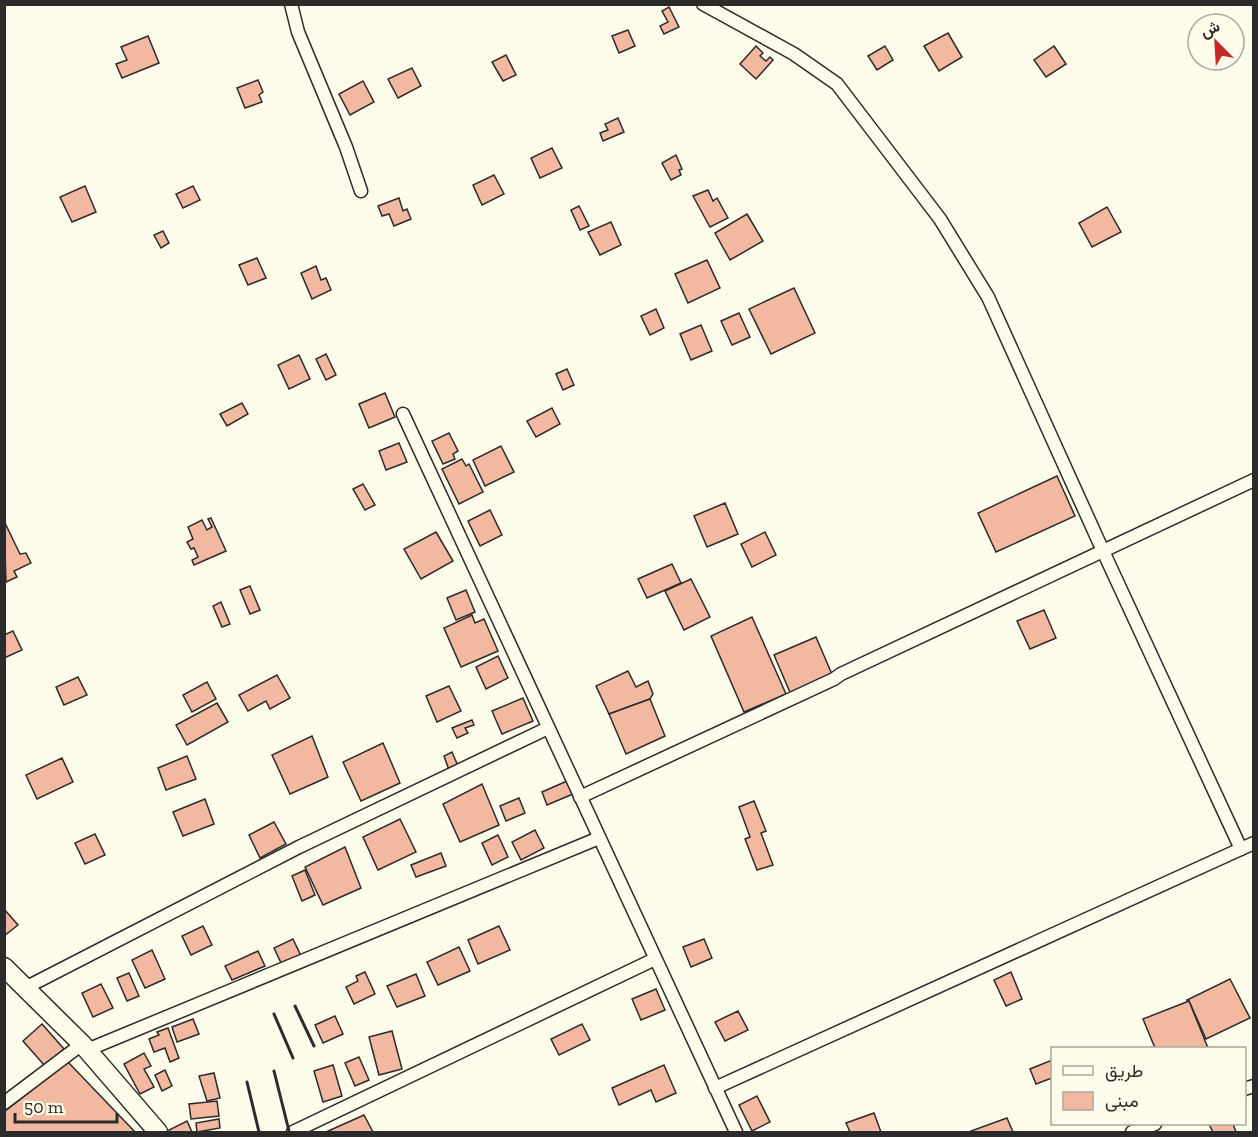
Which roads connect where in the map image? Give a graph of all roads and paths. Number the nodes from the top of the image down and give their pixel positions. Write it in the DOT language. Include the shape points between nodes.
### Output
graph roads {
  1 [pos="291,4"];
  2 [pos="703,4"];
  3 [pos="361,191"];
  4 [pos="403,414"];
  5 [pos="1254,480"];
  6 [pos="1102,551"];
  7 [pos="548,728"];
  8 [pos="580,797"];
  9 [pos="599,838"];
  10 [pos="1254,843"];
  11 [pos="1240,849"];
  12 [pos="655,959"];
  13 [pos="4,967"];
  14 [pos="25,988"];
  15 [pos="85,1047"];
  16 [pos="715,1088"];
  17 [pos="4,1103"];
  18 [pos="1152,1125"];
  19 [pos="158,1132"];
  20 [pos="293,1132"];
  21 [pos="736,1132"];
  22 [pos="1132,1132"];
  1 -- 3 [label="street" via="298,32"];
  2 -- 6 [label="street" via="794,54 837,84 940,219 988,297"];
  4 -- 7 [label="street"];
  5 -- 6 [label="street"];
  6 -- 8 [label="street"];
  6 -- 11 [label="street"];
  7 -- 8 [label="street"];
  7 -- 14 [label="street" via="299,847"];
  8 -- 9 [label="street"];
  9 -- 12 [label="street"];
  9 -- 15 [label="street"];
  10 -- 11 [label="street"];
  11 -- 16 [label="street"];
  12 -- 16 [label="street"];
  12 -- 20 [label="street"];
  13 -- 14 [label="street"];
  14 -- 15 [label="street"];
  15 -- 17 [label="street"];
  15 -- 19 [label="street"];
  16 -- 21 [label="street"];
  18 -- 22 [label="street"];
}
